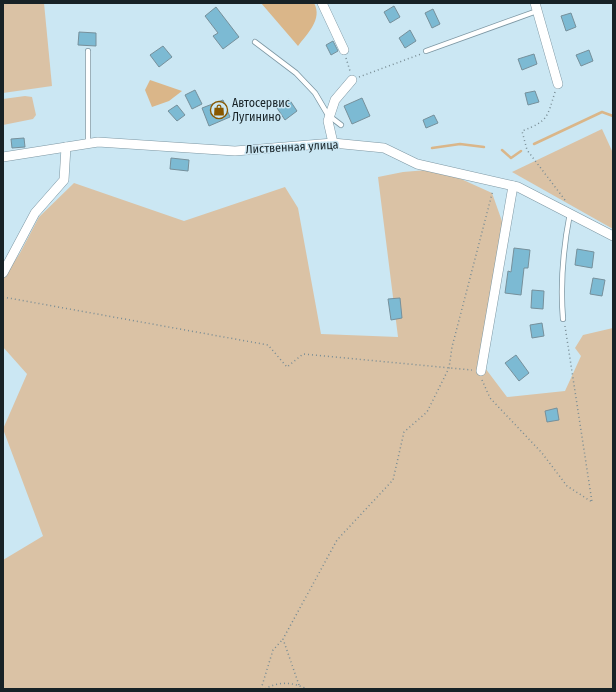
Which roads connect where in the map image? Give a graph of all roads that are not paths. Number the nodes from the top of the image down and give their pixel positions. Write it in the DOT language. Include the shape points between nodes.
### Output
graph roads {
  1 [pos="322,3"];
  2 [pos="536,7"];
  3 [pos="255,42"];
  4 [pos="344,50"];
  5 [pos="88,51"];
  6 [pos="426,51"];
  7 [pos="352,80"];
  8 [pos="558,84"];
  9 [pos="330,116"];
  10 [pos="341,125"];
  11 [pos="333,143"];
  12 [pos="82,146"];
  13 [pos="66,147"];
  14 [pos="3,157"];
  15 [pos="513,186"];
  16 [pos="570,213"];
  17 [pos="613,236"];
  18 [pos="3,273"];
  19 [pos="563,319"];
  20 [pos="481,371"];
  1 -- 4 [label="street"];
  2 -- 6 [label="lane"];
  2 -- 8 [label="street"];
  3 -- 9 [label="lane" via="296,73 315,92"];
  5 -- 12 [label="lane"];
  7 -- 9 [label="street" via="335,100"];
  9 -- 10 [label="lane"];
  9 -- 11 [label="street" via="328,120"];
  11 -- 12 [label="street, Лиственная улица" via="235,150 98,142"];
  11 -- 15 [label="street, Лиственная улица" via="384,148 417,164"];
  12 -- 13 [label="street, Лиственная улица"];
  13 -- 14 [label="street, Лиственная улица"];
  13 -- 18 [label="street" via="64,180 35,213"];
  15 -- 16 [label="street, Лиственная улица"];
  15 -- 20 [label="street"];
  16 -- 17 [label="street, Лиственная улица"];
  16 -- 19 [label="lane" via="562,268"];
}
